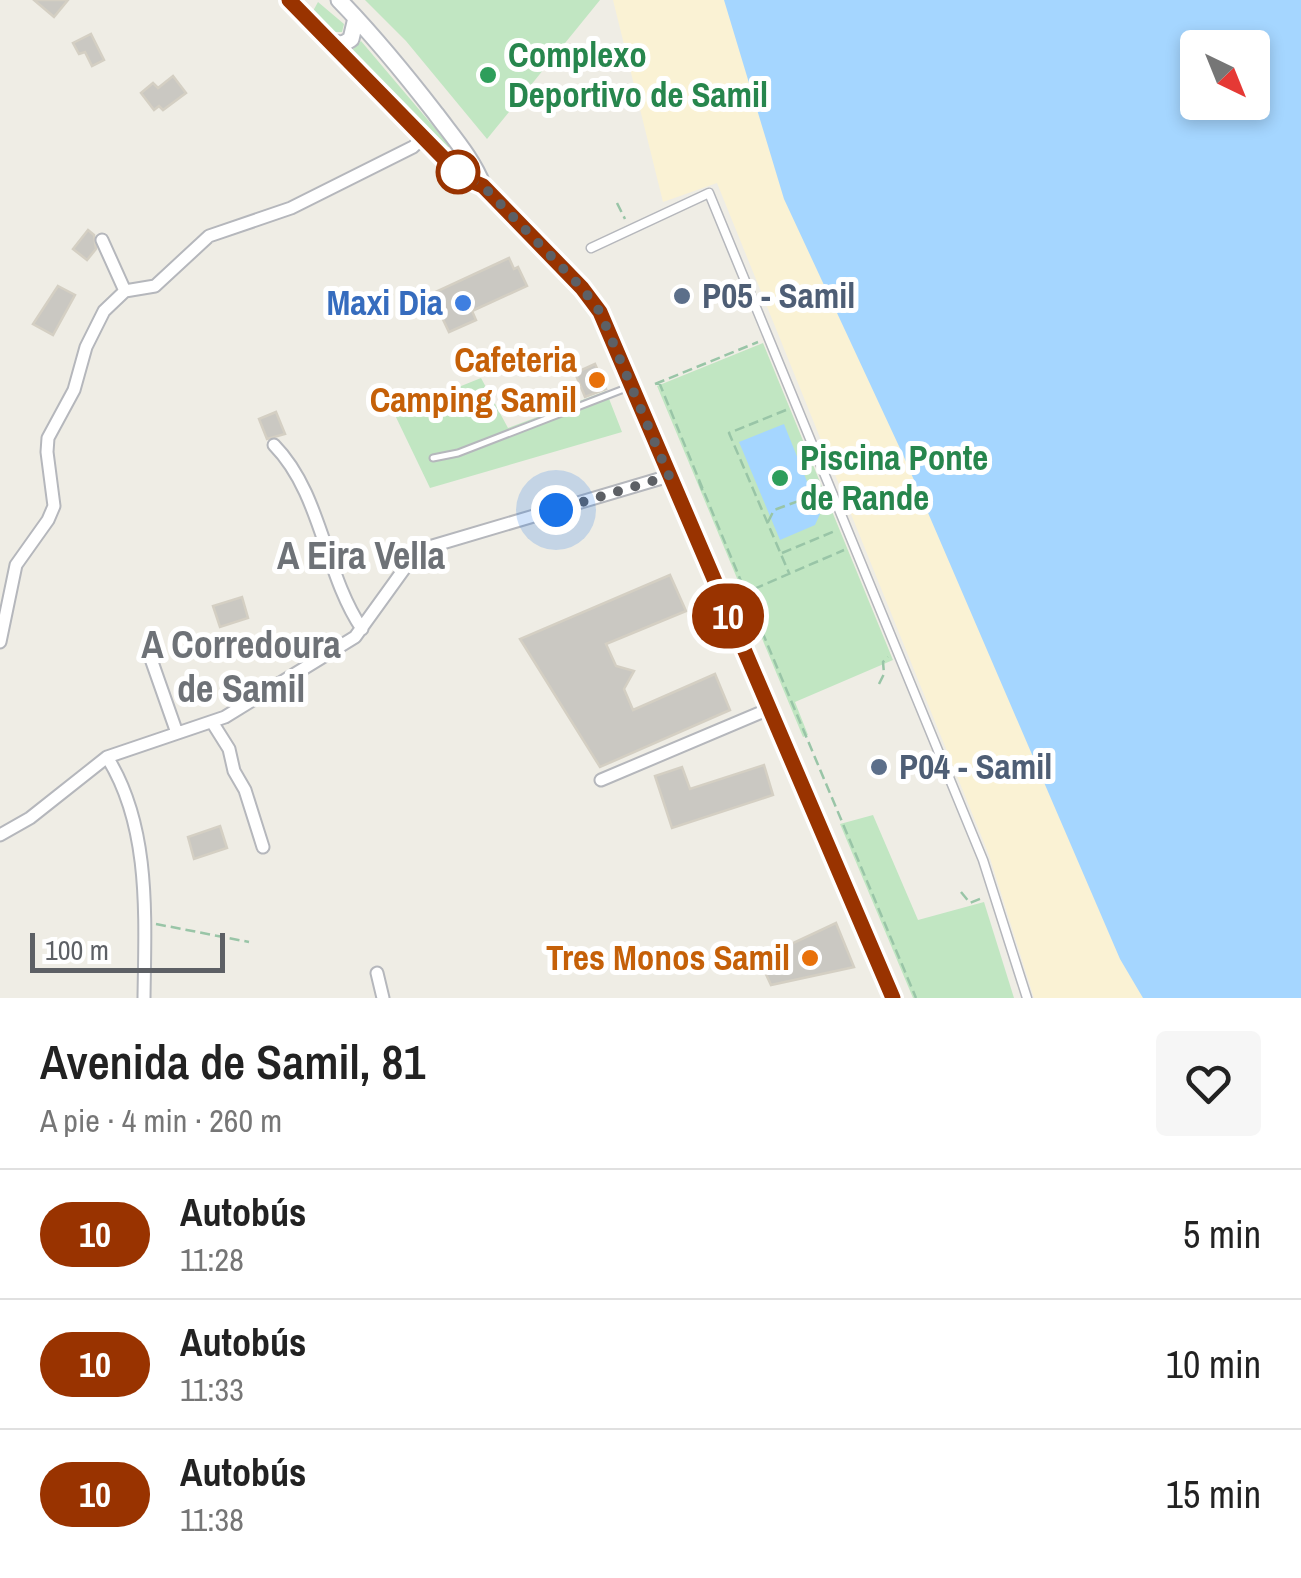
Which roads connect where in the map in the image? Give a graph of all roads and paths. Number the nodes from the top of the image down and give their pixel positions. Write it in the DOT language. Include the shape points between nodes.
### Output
graph roads {
  1 [pos="289,0"];
  2 [pos="338,0"];
  3 [pos="304,7"];
  4 [pos="356,18"];
  5 [pos="331,43"];
  6 [pos="424,137"];
  7 [pos="483,186"];
  8 [pos="617,202"];
  9 [pos="626,222"];
  10 [pos="102,240"];
  11 [pos="590,248"];
  12 [pos="125,291"];
  13 [pos="768,338"];
  14 [pos="632,386"];
  15 [pos="796,406"];
  16 [pos="274,444"];
  17 [pos="434,458"];
  18 [pos="669,476"];
  19 [pos="699,481"];
  20 [pos="812,487"];
  21 [pos="705,496"];
  22 [pos="769,521"];
  23 [pos="846,526"];
  24 [pos="854,546"];
  25 [pos="781,553"];
  26 [pos="790,574"];
  27 [pos="742,594"];
  28 [pos="362,629"];
  29 [pos="0,642"];
  30 [pos="154,652"];
  31 [pos="898,652"];
  32 [pos="879,684"];
  33 [pos="769,709"];
  34 [pos="212,722"];
  35 [pos="177,734"];
  36 [pos="108,757"];
  37 [pos="601,780"];
  38 [pos="0,836"];
  39 [pos="264,847"];
  40 [pos="961,892"];
  41 [pos="993,895"];
  42 [pos="145,922"];
  43 [pos="249,942"];
  44 [pos="377,973"];
  45 [pos="144,998"];
  46 [pos="383,998"];
  47 [pos="893,998"];
  48 [pos="916,998"];
  49 [pos="1027,998"];
  1 -- 3 [label="main road"];
  2 -- 4 [label="main road"];
  3 -- 5 [label="main road"];
  4 -- 5 [label="main road" via="352,39"];
  4 -- 7 [label="main road" via="394,58"];
  5 -- 6 [label="main road"];
  6 -- 7 [label="main road" via="462,177"];
  6 -- 12 [label="street" via="316,197 210,236 155,286"];
  7 -- 14 [label="main road" via="591,300"];
  8 -- 9 [label="path"];
  10 -- 12 [label="street"];
  11 -- 13 [label="street" via="708,193"];
  12 -- 29 [label="street" via="97,323 74,390 48,438 54,506 16,565"];
  13 -- 15 [label="street"];
  13 -- 19 [label="path" via="657,383"];
  14 -- 17 [label="lane"];
  14 -- 18 [label="main road"];
  15 -- 22 [label="path" via="730,433"];
  15 -- 23 [label="street"];
  16 -- 28 [label="street" via="299,481"];
  18 -- 28 [label="street" via="429,547 412,558"];
  18 -- 33 [label="main road"];
  19 -- 21 [label="path"];
  19 -- 21 [label="path"];
  20 -- 22 [label="path" via="804,499 774,510"];
  21 -- 27 [label="path"];
  22 -- 25 [label="path"];
  23 -- 24 [label="street"];
  23 -- 25 [label="path"];
  24 -- 26 [label="path"];
  24 -- 31 [label="street"];
  25 -- 26 [label="path"];
  26 -- 27 [label="path"];
  27 -- 48 [label="path"];
  28 -- 34 [label="street"];
  30 -- 35 [label="street"];
  31 -- 32 [label="path" via="883,662"];
  31 -- 41 [label="street"];
  33 -- 37 [label="street"];
  33 -- 47 [label="main road"];
  34 -- 35 [label="street"];
  34 -- 39 [label="street" via="230,749"];
  35 -- 36 [label="street"];
  36 -- 38 [label="street"];
  36 -- 42 [label="street" via="136,820"];
  40 -- 41 [label="path" via="970,903"];
  41 -- 49 [label="street"];
  42 -- 43 [label="path"];
  42 -- 45 [label="street"];
  44 -- 46 [label="street"];
}
